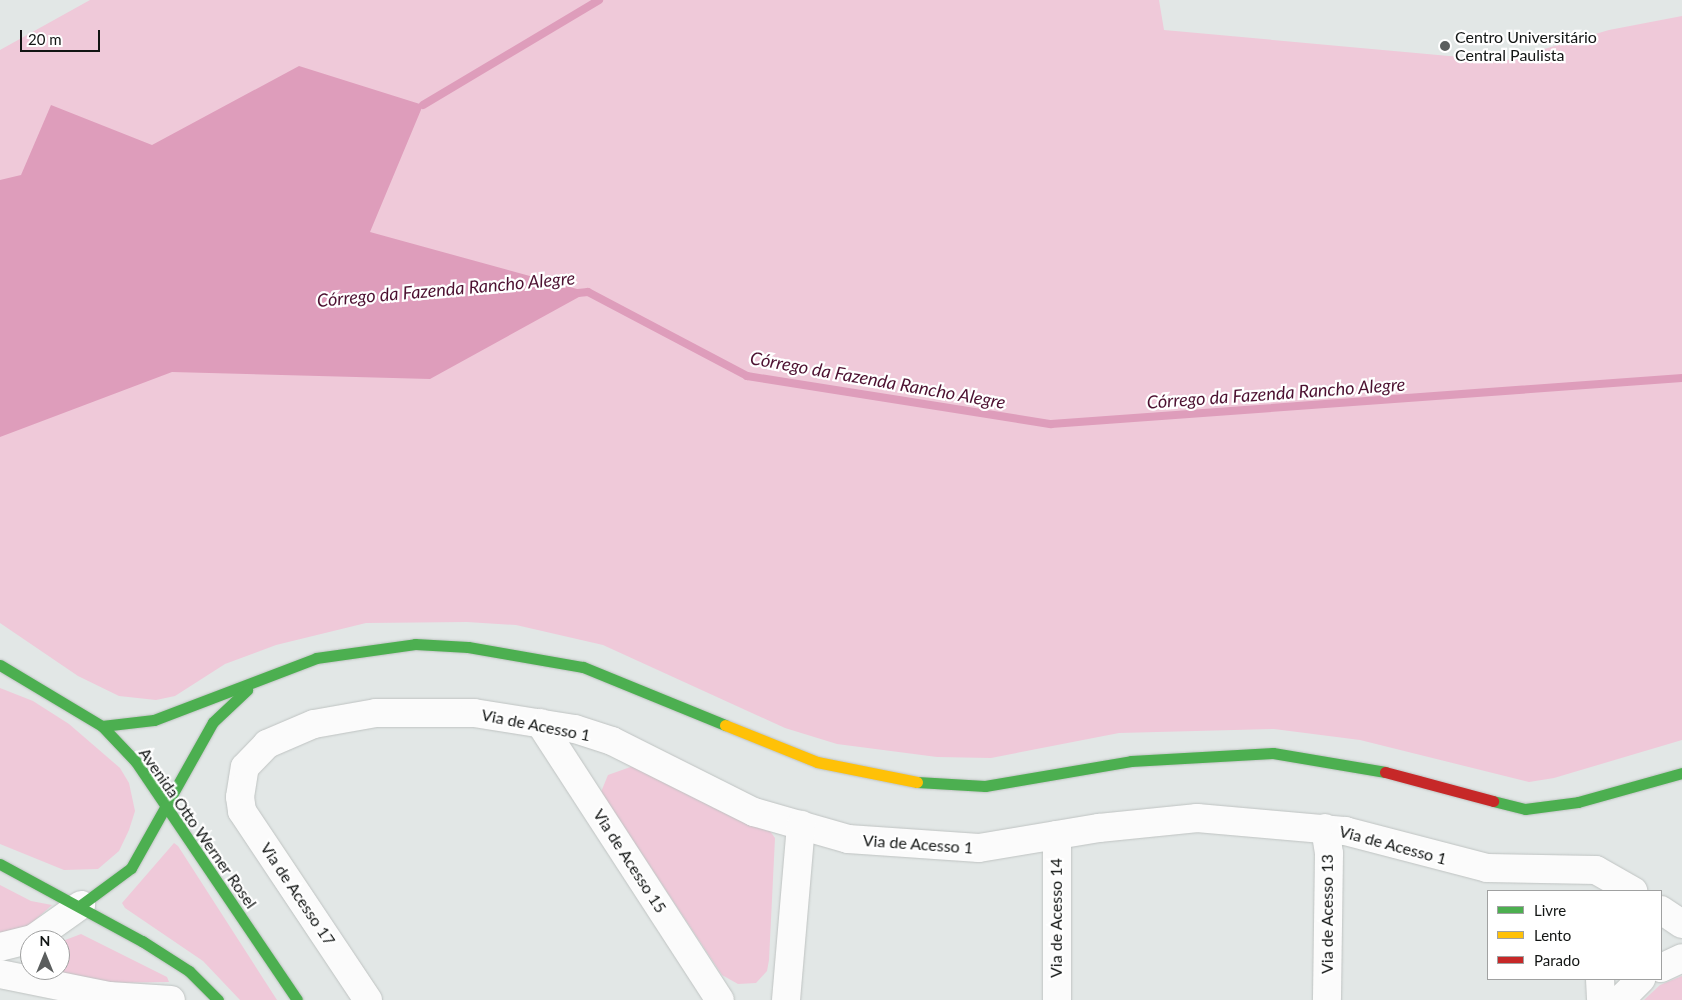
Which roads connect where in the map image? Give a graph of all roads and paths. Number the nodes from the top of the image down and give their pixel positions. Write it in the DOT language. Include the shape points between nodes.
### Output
graph roads {
  1 [pos="0,665"];
  2 [pos="268,673"];
  3 [pos="540,723"];
  4 [pos="102,726"];
  5 [pos="1682,766"];
  6 [pos="1682,773"];
  7 [pos="1655,778"];
  8 [pos="241,783"];
  9 [pos="164,802"];
  10 [pos="801,825"];
  11 [pos="1325,828"];
  12 [pos="1057,835"];
  13 [pos="0,864"];
  14 [pos="1596,880"];
  15 [pos="1630,890"];
  16 [pos="81,905"];
  17 [pos="1662,911"];
  18 [pos="1682,924"];
  19 [pos="0,947"];
  20 [pos="1682,958"];
  21 [pos="1662,968"];
  22 [pos="0,974"];
  23 [pos="1600,980"];
  24 [pos="1640,980"];
  25 [pos="172,1000"];
  26 [pos="218,1000"];
  27 [pos="297,1000"];
  28 [pos="368,1000"];
  29 [pos="720,1000"];
  30 [pos="786,1000"];
  31 [pos="1056,1000"];
  32 [pos="1327,1000"];
  33 [pos="1601,1000"];
  34 [pos="1620,1000"];
  1 -- 4 [label="street, Avenida Otto Werner Rosel"];
  2 -- 4 [label="street" via="154,720"];
  2 -- 7 [label="street" via="366,648 415,644 478,648 583,667 817,762 930,785 985,786 1131,761 1217,753 1328,760 1525,808 1578,802"];
  2 -- 9 [label="street" via="213,722"];
  3 -- 8 [label="street, Via de Acesso 1" via="474,713 412,710 340,717 267,744 254,753"];
  3 -- 10 [label="street, Via de Acesso 1" via="612,741 754,812"];
  3 -- 29 [label="street, Via de Acesso 15"];
  4 -- 9 [label="street, Avenida Otto Werner Rosel" via="136,762"];
  5 -- 7 [label="street"];
  6 -- 7 [label="street"];
  8 -- 28 [label="street, Via de Acesso 17" via="242,811"];
  9 -- 16 [label="street" via="131,868"];
  9 -- 27 [label="street, Avenida Otto Werner Rosel"];
  10 -- 12 [label="street, Via de Acesso 1" via="848,839 912,847 979,848"];
  10 -- 30 [label="street"];
  11 -- 12 [label="street, Via de Acesso 1" via="1197,818"];
  11 -- 14 [label="street, Via de Acesso 1" via="1487,868"];
  11 -- 32 [label="street, Via de Acesso 13" via="1329,854"];
  12 -- 31 [label="street, Via de Acesso 14"];
  13 -- 16 [label="street"];
  14 -- 15 [label="street, Via de Acesso 1"];
  16 -- 19 [label="street" via="33,939"];
  16 -- 26 [label="street" via="189,971"];
  17 -- 18 [label="street"];
  20 -- 21 [label="street"];
  22 -- 25 [label="street" via="109,996"];
  23 -- 33 [label="street"];
  24 -- 34 [label="street"];
}
